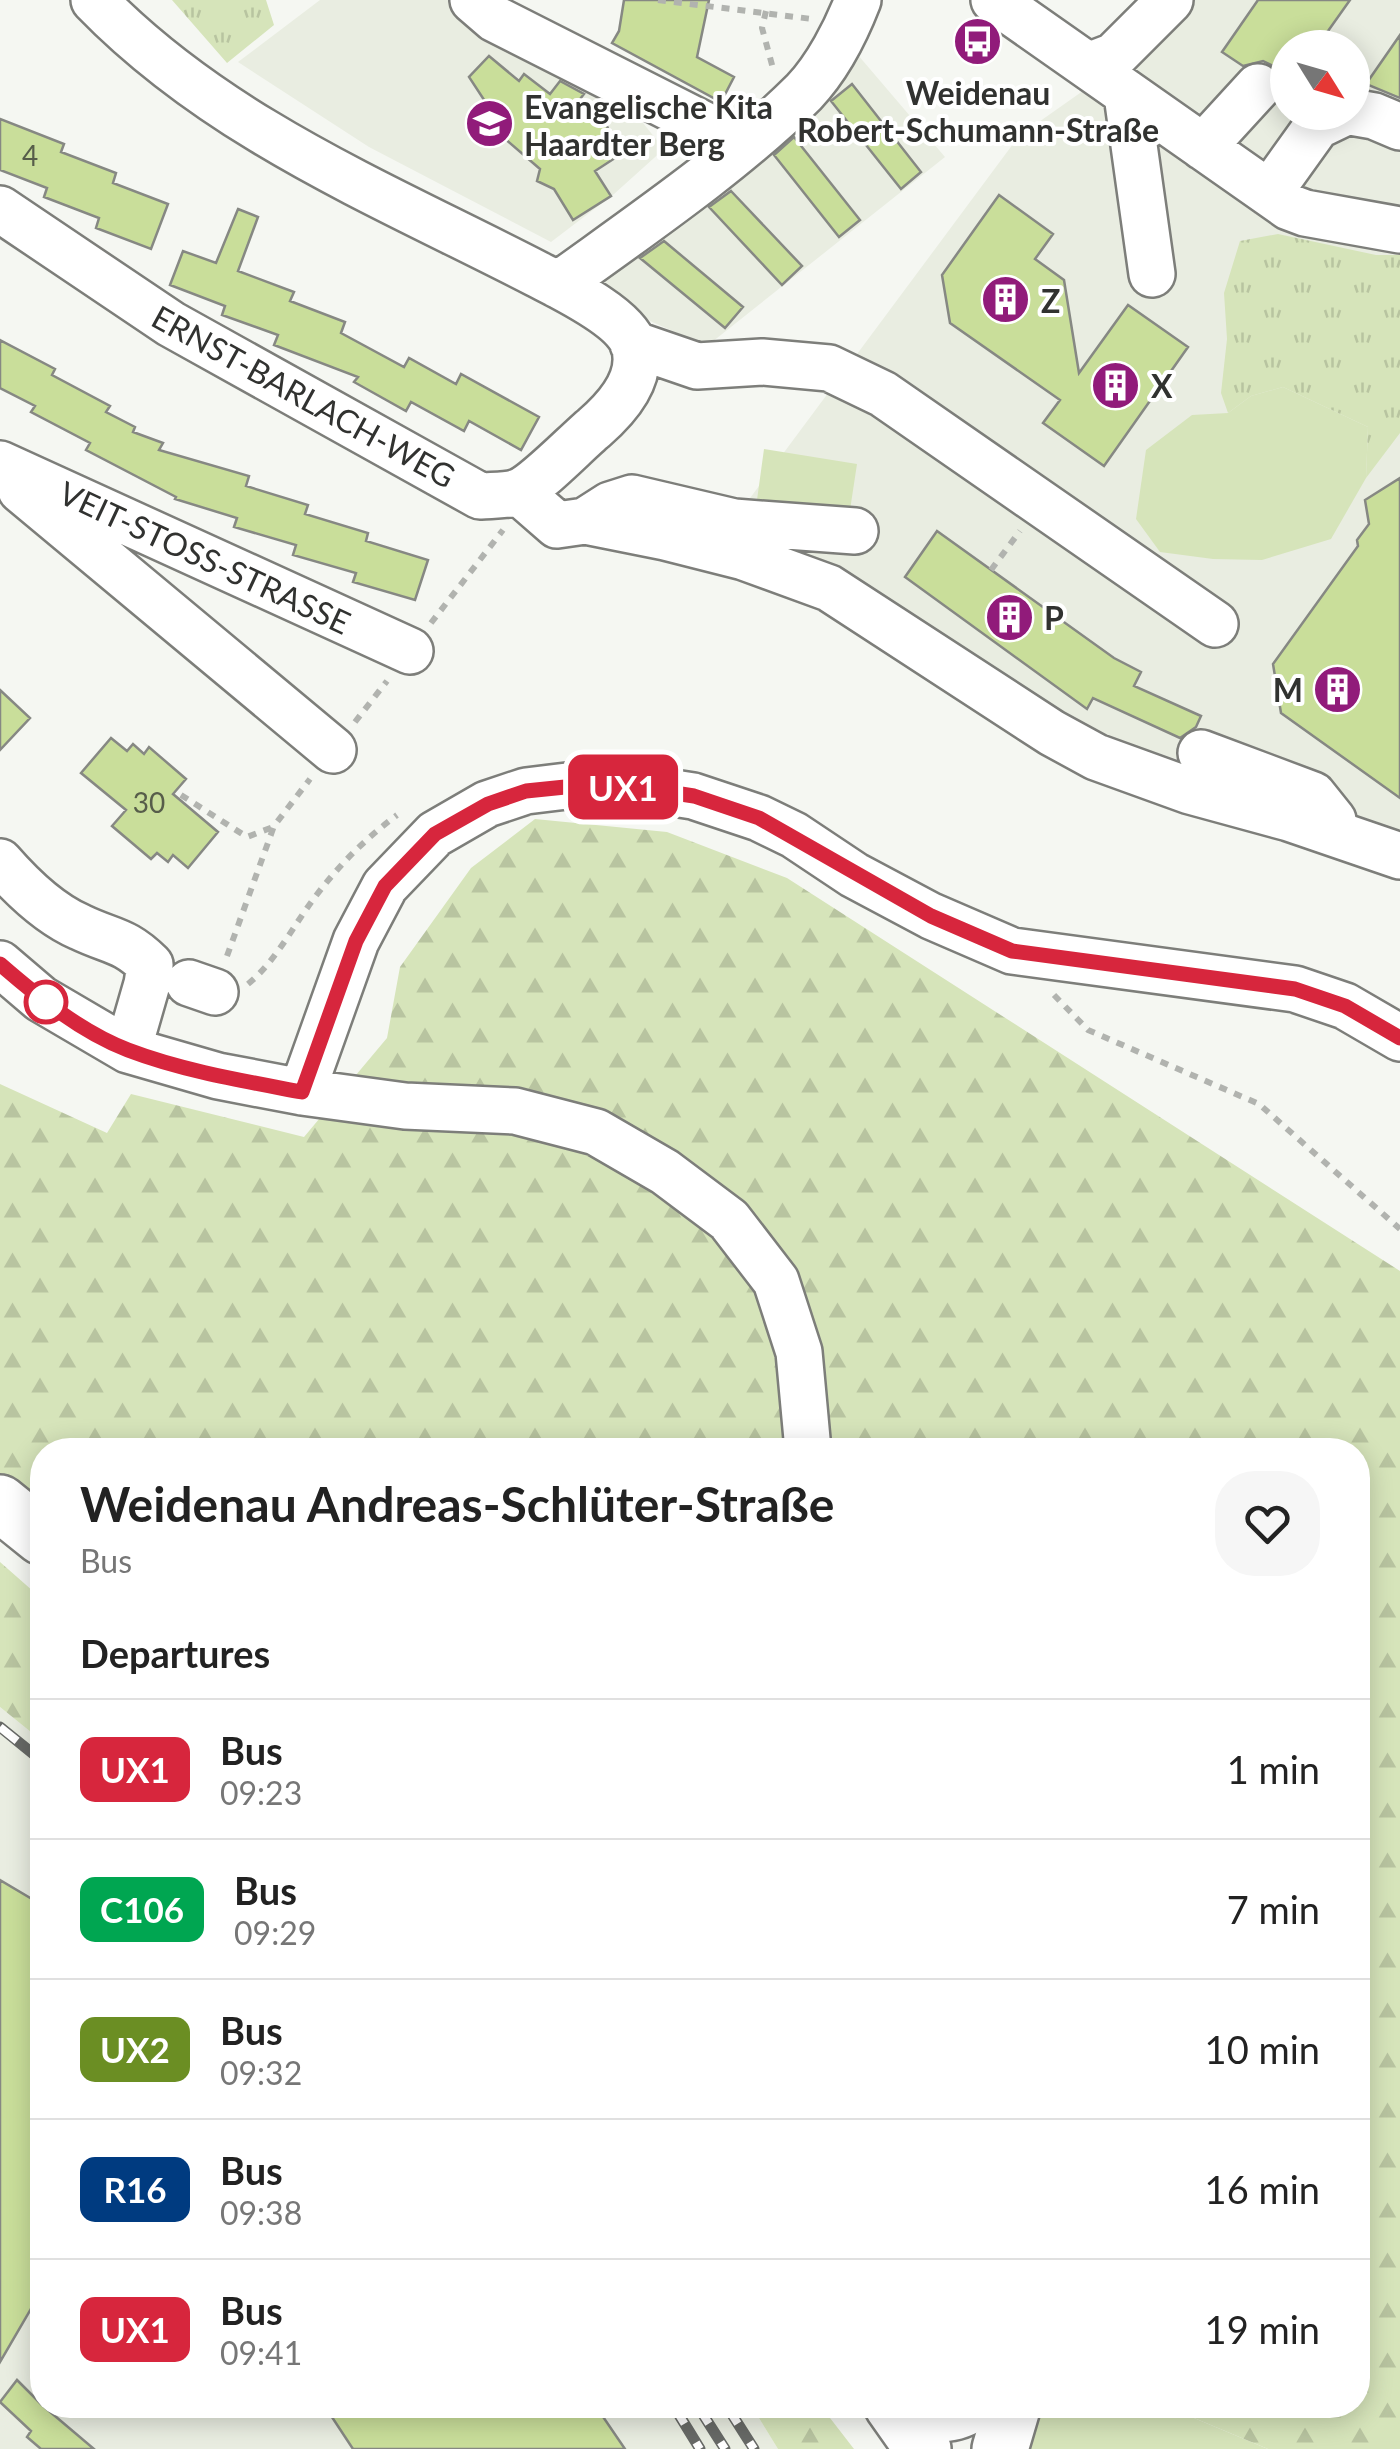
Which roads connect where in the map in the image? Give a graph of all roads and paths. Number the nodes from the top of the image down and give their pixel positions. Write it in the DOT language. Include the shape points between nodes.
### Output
graph roads {
  1 [pos="94,0"];
  2 [pos="473,0"];
  3 [pos="658,0"];
  4 [pos="994,0"];
  5 [pos="1170,0"];
  6 [pos="766,11"];
  7 [pos="853,13"];
  8 [pos="1088,66"];
  9 [pos="1258,88"];
  10 [pos="1127,95"];
  11 [pos="785,108"];
  12 [pos="1370,115"];
  13 [pos="1400,127"];
  14 [pos="1314,130"];
  15 [pos="744,145"];
  16 [pos="1204,147"];
  17 [pos="1269,192"];
  18 [pos="0,208"];
  19 [pos="1400,230"];
  20 [pos="1152,274"];
  21 [pos="558,285"];
  22 [pos="634,344"];
  23 [pos="0,464"];
  24 [pos="0,472"];
  25 [pos="520,492"];
  26 [pos="585,521"];
  27 [pos="855,530"];
  28 [pos="471,572"];
  29 [pos="1216,624"];
  30 [pos="410,651"];
  31 [pos="332,750"];
  32 [pos="1200,753"];
  33 [pos="181,795"];
  34 [pos="274,826"];
  35 [pos="1346,838"];
  36 [pos="1400,856"];
  37 [pos="0,862"];
  38 [pos="1012,951"];
  39 [pos="0,964"];
  40 [pos="209,981"];
  41 [pos="1400,1038"];
  42 [pos="128,1050"];
  43 [pos="302,1092"];
  44 [pos="1400,1229"];
  45 [pos="807,1438"];
  46 [pos="0,1503"];
  47 [pos="30,1527"];
  48 [pos="902,2418"];
  49 [pos="1009,2418"];
  50 [pos="922,2449"];
  51 [pos="1000,2449"];
  1 -- 21 [label="street" via="172,69 308,160"];
  2 -- 15 [label="street" via="495,19"];
  3 -- 6 [label="path"];
  4 -- 8 [label="street"];
  5 -- 8 [label="street" via="1114,56"];
  6 -- 7 [label="path"];
  6 -- 11 [label="path" via="762,28"];
  7 -- 11 [label="street" via="806,89"];
  8 -- 10 [label="street"];
  9 -- 16 [label="street"];
  10 -- 16 [label="street"];
  10 -- 20 [label="street"];
  11 -- 15 [label="street"];
  12 -- 13 [label="street"];
  14 -- 17 [label="street"];
  15 -- 21 [label="street"];
  16 -- 17 [label="street"];
  17 -- 19 [label="street" via="1304,213"];
  18 -- 25 [label="street, ERNST-BARLACH-WEG" via="171,324 480,496"];
  21 -- 22 [label="street" via="620,322"];
  22 -- 25 [label="street" via="631,386 619,402"];
  22 -- 29 [label="street" via="696,366 830,368 883,394"];
  23 -- 30 [label="street, VEIT-STOSS-STRASSE"];
  24 -- 31 [label="street, VEIT-STOSS-STRASSE"];
  25 -- 26 [label="street" via="557,525"];
  26 -- 27 [label="street" via="632,498 734,522"];
  26 -- 35 [label="street" via="744,558 829,588 1096,757"];
  28 -- 30 [label="path"];
  30 -- 31 [label="path"];
  31 -- 34 [label="path"];
  32 -- 35 [label="street" via="1313,794"];
  33 -- 34 [label="path" via="248,836"];
  34 -- 40 [label="path"];
  35 -- 36 [label="street"];
  37 -- 42 [label="street" via="78,926 131,946 150,965"];
  38 -- 41 [label="street" via="1295,989 1345,1006"];
  38 -- 43 [label="street" via="931,916 759,818 694,796 635,787 526,791 435,834 385,886 356,941"];
  38 -- 44 [label="path" via="1088,1030 1259,1104"];
  39 -- 42 [label="street" via="40,999"];
  42 -- 43 [label="street"];
  43 -- 45 [label="street" via="515,1111 596,1132 665,1172 729,1220 776,1281 798,1352"];
  46 -- 47 [label="main road"];
  48 -- 50 [label="main road"];
  49 -- 51 [label="main road"];
}
